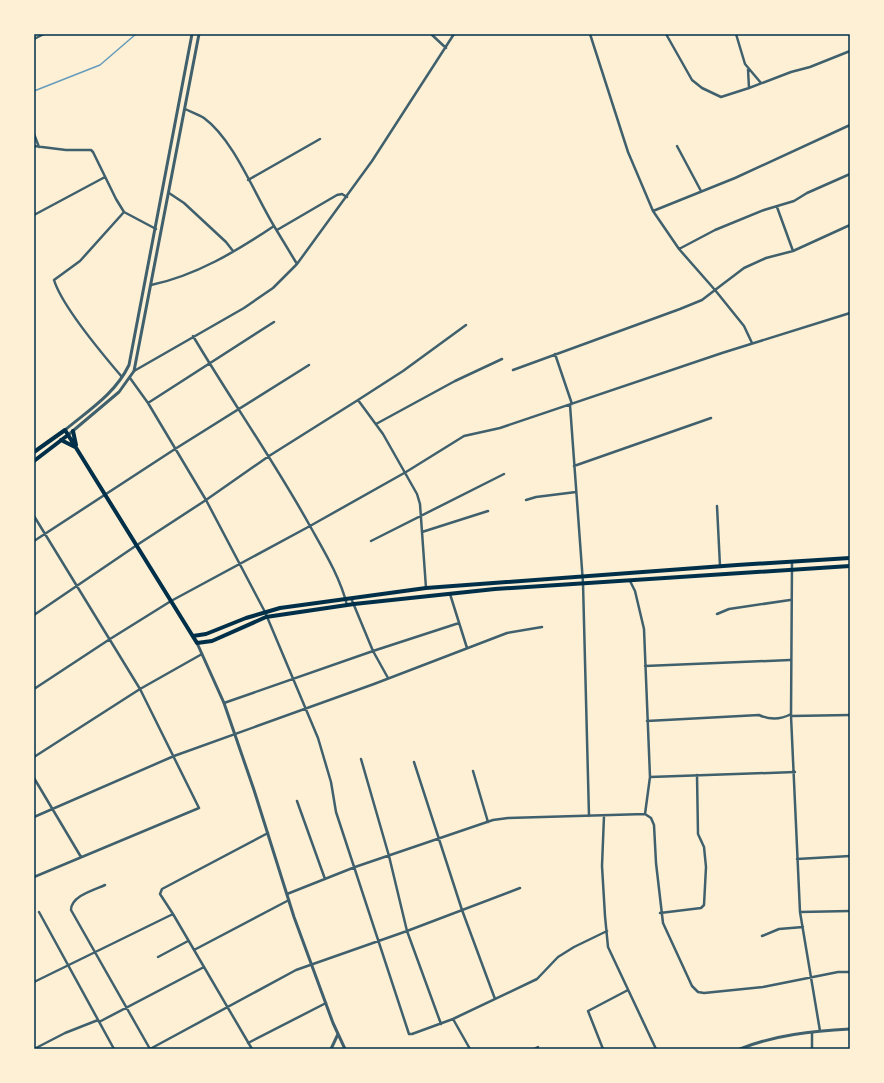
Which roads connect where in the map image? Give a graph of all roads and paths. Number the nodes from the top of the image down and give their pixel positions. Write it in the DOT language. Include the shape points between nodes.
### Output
graph roads {
  1 [pos="44,34"];
  2 [pos="192,34"];
  3 [pos="199,34"];
  4 [pos="431,34"];
  5 [pos="454,34"];
  6 [pos="590,34"];
  7 [pos="666,34"];
  8 [pos="736,34"];
  9 [pos="34,39"];
  10 [pos="446,48"];
  11 [pos="850,51"];
  12 [pos="748,68"];
  13 [pos="761,83"];
  14 [pos="749,88"];
  15 [pos="185,109"];
  16 [pos="850,125"];
  17 [pos="34,134"];
  18 [pos="320,139"];
  19 [pos="34,146"];
  20 [pos="677,146"];
  21 [pos="38,147"];
  22 [pos="850,174"];
  23 [pos="106,177"];
  24 [pos="248,180"];
  25 [pos="701,191"];
  26 [pos="169,193"];
  27 [pos="347,197"];
  28 [pos="777,207"];
  29 [pos="653,211"];
  30 [pos="124,212"];
  31 [pos="34,215"];
  32 [pos="850,225"];
  33 [pos="274,226"];
  34 [pos="156,229"];
  35 [pos="277,230"];
  36 [pos="679,250"];
  37 [pos="233,251"];
  38 [pos="793,251"];
  39 [pos="297,264"];
  40 [pos="151,285"];
  41 [pos="715,290"];
  42 [pos="850,313"];
  43 [pos="274,322"];
  44 [pos="466,325"];
  45 [pos="193,336"];
  46 [pos="752,343"];
  47 [pos="555,354"];
  48 [pos="502,359"];
  49 [pos="210,364"];
  50 [pos="309,365"];
  51 [pos="513,370"];
  52 [pos="134,371"];
  53 [pos="123,378"];
  54 [pos="130,378"];
  55 [pos="358,400"];
  56 [pos="148,403"];
  57 [pos="571,405"];
  58 [pos="238,409"];
  59 [pos="710,418"];
  60 [pos="376,424"];
  61 [pos="65,430"];
  62 [pos="73,431"];
  63 [pos="68,435"];
  64 [pos="61,440"];
  65 [pos="76,448"];
  66 [pos="175,449"];
  67 [pos="34,452"];
  68 [pos="269,456"];
  69 [pos="34,461"];
  70 [pos="574,466"];
  71 [pos="406,472"];
  72 [pos="504,474"];
  73 [pos="576,492"];
  74 [pos="105,495"];
  75 [pos="206,500"];
  76 [pos="526,500"];
  77 [pos="717,506"];
  78 [pos="488,511"];
  79 [pos="421,515"];
  80 [pos="34,516"];
  81 [pos="310,526"];
  82 [pos="422,532"];
  83 [pos="45,534"];
  84 [pos="371,540"];
  85 [pos="34,541"];
  86 [pos="137,545"];
  87 [pos="850,558"];
  88 [pos="792,562"];
  89 [pos="240,564"];
  90 [pos="720,566"];
  91 [pos="850,566"];
  92 [pos="791,569"];
  93 [pos="582,577"];
  94 [pos="630,581"];
  95 [pos="582,583"];
  96 [pos="78,585"];
  97 [pos="426,588"];
  98 [pos="450,594"];
  99 [pos="351,598"];
  100 [pos="346,599"];
  101 [pos="790,600"];
  102 [pos="171,601"];
  103 [pos="354,604"];
  104 [pos="348,605"];
  105 [pos="265,612"];
  106 [pos="717,614"];
  107 [pos="34,615"];
  108 [pos="266,617"];
  109 [pos="459,623"];
  110 [pos="542,627"];
  111 [pos="193,636"];
  112 [pos="110,638"];
  113 [pos="196,643"];
  114 [pos="467,648"];
  115 [pos="373,651"];
  116 [pos="202,654"];
  117 [pos="790,660"];
  118 [pos="645,666"];
  119 [pos="294,678"];
  120 [pos="388,678"];
  121 [pos="34,689"];
  122 [pos="140,689"];
  123 [pos="224,703"];
  124 [pos="306,708"];
  125 [pos="792,715"];
  126 [pos="850,715"];
  127 [pos="648,721"];
  128 [pos="234,735"];
  129 [pos="174,756"];
  130 [pos="34,757"];
  131 [pos="361,759"];
  132 [pos="414,762"];
  133 [pos="473,771"];
  134 [pos="795,772"];
  135 [pos="697,775"];
  136 [pos="650,776"];
  137 [pos="34,778"];
  138 [pos="297,800"];
  139 [pos="52,809"];
  140 [pos="644,814"];
  141 [pos="589,816"];
  142 [pos="604,816"];
  143 [pos="34,817"];
  144 [pos="488,822"];
  145 [pos="268,833"];
  146 [pos="439,838"];
  147 [pos="389,856"];
  148 [pos="850,856"];
  149 [pos="81,858"];
  150 [pos="797,859"];
  151 [pos="355,867"];
  152 [pos="34,877"];
  153 [pos="325,879"];
  154 [pos="105,885"];
  155 [pos="520,888"];
  156 [pos="287,894"];
  157 [pos="289,900"];
  158 [pos="462,910"];
  159 [pos="850,911"];
  160 [pos="39,912"];
  161 [pos="800,912"];
  162 [pos="660,913"];
  163 [pos="172,914"];
  164 [pos="803,927"];
  165 [pos="407,931"];
  166 [pos="606,931"];
  167 [pos="762,936"];
  168 [pos="188,941"];
  169 [pos="377,941"];
  170 [pos="194,950"];
  171 [pos="96,953"];
  172 [pos="158,958"];
  173 [pos="312,963"];
  174 [pos="68,965"];
  175 [pos="204,967"];
  176 [pos="850,972"];
  177 [pos="811,977"];
  178 [pos="34,982"];
  179 [pos="628,990"];
  180 [pos="496,999"];
  181 [pos="326,1002"];
  182 [pos="227,1007"];
  183 [pos="127,1008"];
  184 [pos="453,1018"];
  185 [pos="98,1021"];
  186 [pos="441,1024"];
  187 [pos="850,1028"];
  188 [pos="820,1031"];
  189 [pos="812,1032"];
  190 [pos="338,1034"];
  191 [pos="248,1043"];
  192 [pos="538,1046"];
  193 [pos="34,1049"];
  194 [pos="114,1049"];
  195 [pos="150,1049"];
  196 [pos="252,1049"];
  197 [pos="331,1049"];
  198 [pos="345,1049"];
  199 [pos="470,1049"];
  200 [pos="534,1049"];
  201 [pos="603,1049"];
  202 [pos="656,1049"];
  203 [pos="740,1049"];
  204 [pos="812,1049"];
  1 -- 9 [label="street"];
  2 -- 34 [label="street"];
  3 -- 15 [label="street"];
  4 -- 10 [label="street"];
  5 -- 10 [label="street"];
  6 -- 29 [label="street" via="628,152"];
  7 -- 14 [label="street" via="692,80 702,88 721,97"];
  8 -- 12 [label="street"];
  10 -- 27 [label="street"];
  11 -- 13 [label="street"];
  12 -- 13 [label="street"];
  12 -- 14 [label="street"];
  13 -- 14 [label="street"];
  15 -- 24 [label="street" via="202,117 213,127 239,162"];
  15 -- 26 [label="street"];
  16 -- 25 [label="street"];
  17 -- 21 [label="street"];
  18 -- 24 [label="street"];
  19 -- 21 [label="street"];
  20 -- 25 [label="street"];
  21 -- 23 [label="street" via="91,150 98,158"];
  22 -- 28 [label="street"];
  23 -- 30 [label="street"];
  23 -- 31 [label="street"];
  24 -- 33 [label="street"];
  25 -- 29 [label="street"];
  26 -- 37 [label="street" via="184,203"];
  26 -- 40 [label="street"];
  27 -- 35 [label="street" via="337,195"];
  27 -- 39 [label="street"];
  28 -- 36 [label="street" via="715,230"];
  28 -- 38 [label="street"];
  29 -- 36 [label="street"];
  30 -- 34 [label="street"];
  30 -- 53 [label="street" via="80,261 54,280 88,334"];
  32 -- 38 [label="street"];
  33 -- 35 [label="street"];
  33 -- 37 [label="street"];
  34 -- 53 [label="street" via="132,351"];
  35 -- 39 [label="street"];
  36 -- 41 [label="street"];
  37 -- 40 [label="street" via="204,267"];
  38 -- 41 [label="street" via="766,258 744,268"];
  39 -- 45 [label="street" via="261,297"];
  40 -- 52 [label="street"];
  41 -- 46 [label="street" via="744,326"];
  41 -- 47 [label="street" via="702,300 680,309"];
  42 -- 46 [label="street"];
  43 -- 49 [label="street"];
  44 -- 55 [label="street"];
  45 -- 49 [label="street"];
  45 -- 52 [label="street"];
  46 -- 57 [label="street"];
  47 -- 51 [label="street"];
  47 -- 57 [label="street"];
  48 -- 60 [label="street"];
  49 -- 56 [label="street"];
  49 -- 58 [label="street"];
  50 -- 58 [label="street"];
  52 -- 54 [label="street"];
  53 -- 61 [label="street" via="104,399"];
  54 -- 56 [label="street"];
  54 -- 62 [label="street" via="106,405"];
  55 -- 60 [label="street"];
  55 -- 68 [label="street"];
  56 -- 66 [label="street"];
  57 -- 70 [label="street"];
  57 -- 71 [label="street" via="500,428 464,436"];
  58 -- 66 [label="street"];
  58 -- 68 [label="street"];
  59 -- 70 [label="street"];
  60 -- 71 [label="street"];
  61 -- 63 [label="main road"];
  61 -- 67 [label="main road"];
  62 -- 63 [label="street"];
  62 -- 65 [label="main road"];
  63 -- 64 [label="main road"];
  63 -- 65 [label="main road"];
  64 -- 65 [label="main road"];
  64 -- 69 [label="main road"];
  65 -- 74 [label="main road"];
  66 -- 74 [label="street"];
  66 -- 75 [label="street"];
  68 -- 75 [label="street"];
  68 -- 81 [label="street"];
  70 -- 73 [label="street"];
  71 -- 79 [label="street" via="417,494"];
  71 -- 81 [label="street"];
  72 -- 79 [label="street"];
  73 -- 76 [label="street"];
  73 -- 93 [label="street"];
  74 -- 83 [label="street"];
  74 -- 86 [label="main road"];
  75 -- 86 [label="street"];
  75 -- 89 [label="street"];
  77 -- 90 [label="street"];
  78 -- 82 [label="street"];
  79 -- 82 [label="street"];
  79 -- 84 [label="street"];
  80 -- 83 [label="street"];
  81 -- 89 [label="street"];
  81 -- 100 [label="street" via="325,551"];
  82 -- 97 [label="street"];
  83 -- 85 [label="street"];
  83 -- 96 [label="street"];
  86 -- 96 [label="street"];
  86 -- 102 [label="main road"];
  87 -- 88 [label="main road"];
  88 -- 90 [label="main road"];
  88 -- 92 [label="street"];
  89 -- 102 [label="street"];
  89 -- 105 [label="street"];
  90 -- 93 [label="main road"];
  91 -- 92 [label="main road"];
  92 -- 94 [label="main road"];
  92 -- 101 [label="street"];
  93 -- 95 [label="street"];
  93 -- 97 [label="main road"];
  94 -- 95 [label="main road"];
  94 -- 118 [label="street" via="642,619"];
  95 -- 98 [label="main road"];
  95 -- 141 [label="street"];
  96 -- 107 [label="street"];
  96 -- 112 [label="street"];
  97 -- 99 [label="main road"];
  98 -- 103 [label="main road"];
  98 -- 109 [label="street"];
  99 -- 100 [label="main road"];
  99 -- 103 [label="street"];
  100 -- 104 [label="street"];
  100 -- 105 [label="main road"];
  101 -- 106 [label="street" via="729,608"];
  101 -- 117 [label="street"];
  102 -- 111 [label="main road"];
  102 -- 112 [label="street"];
  103 -- 104 [label="main road"];
  103 -- 115 [label="street"];
  104 -- 108 [label="main road"];
  105 -- 108 [label="street"];
  105 -- 111 [label="main road" via="206,634"];
  108 -- 113 [label="main road" via="212,641"];
  108 -- 119 [label="street"];
  109 -- 114 [label="street"];
  109 -- 115 [label="street"];
  110 -- 114 [label="street" via="507,633"];
  111 -- 113 [label="main road"];
  112 -- 121 [label="street"];
  112 -- 122 [label="street"];
  113 -- 116 [label="street"];
  114 -- 120 [label="street"];
  115 -- 119 [label="street"];
  115 -- 120 [label="street"];
  116 -- 122 [label="street"];
  116 -- 123 [label="street"];
  117 -- 118 [label="street"];
  117 -- 125 [label="street"];
  118 -- 127 [label="street"];
  119 -- 123 [label="street"];
  119 -- 124 [label="street"];
  120 -- 124 [label="street"];
  122 -- 129 [label="street"];
  122 -- 130 [label="street"];
  123 -- 128 [label="street"];
  124 -- 128 [label="street"];
  124 -- 151 [label="street" via="329,775 336,812"];
  125 -- 126 [label="street"];
  125 -- 127 [label="street" via="780,718 759,715"];
  125 -- 134 [label="street"];
  127 -- 136 [label="street"];
  128 -- 129 [label="street"];
  128 -- 145 [label="street"];
  129 -- 139 [label="street"];
  129 -- 149 [label="street" via="198,809"];
  131 -- 147 [label="street"];
  132 -- 146 [label="street"];
  133 -- 144 [label="street"];
  134 -- 135 [label="street"];
  134 -- 150 [label="street"];
  135 -- 136 [label="street"];
  135 -- 162 [label="street" via="698,834 704,847 706,867 704,905 701,908"];
  136 -- 140 [label="street"];
  137 -- 139 [label="street"];
  138 -- 153 [label="street"];
  139 -- 143 [label="street"];
  139 -- 149 [label="street"];
  140 -- 142 [label="street"];
  140 -- 162 [label="street" via="654,824"];
  141 -- 142 [label="street"];
  141 -- 144 [label="street" via="508,818"];
  142 -- 166 [label="street" via="602,866"];
  144 -- 146 [label="street"];
  145 -- 156 [label="street"];
  145 -- 163 [label="street" via="162,888 160,894"];
  146 -- 147 [label="street"];
  146 -- 158 [label="street"];
  147 -- 151 [label="street"];
  147 -- 165 [label="street"];
  148 -- 150 [label="street"];
  149 -- 152 [label="street"];
  150 -- 161 [label="street"];
  151 -- 153 [label="street"];
  151 -- 169 [label="street"];
  153 -- 156 [label="street"];
  154 -- 171 [label="street" via="75,899 71,905 71,910"];
  155 -- 158 [label="street"];
  156 -- 157 [label="street"];
  157 -- 170 [label="street"];
  157 -- 173 [label="street"];
  158 -- 165 [label="street"];
  158 -- 180 [label="street"];
  159 -- 161 [label="street"];
  160 -- 174 [label="street"];
  161 -- 164 [label="street"];
  162 -- 177 [label="street" via="668,937 692,986 698,992 763,987"];
  163 -- 168 [label="street"];
  163 -- 171 [label="street"];
  164 -- 167 [label="street" via="779,930"];
  164 -- 177 [label="street"];
  165 -- 169 [label="street"];
  165 -- 186 [label="street"];
  166 -- 179 [label="street" via="609,950"];
  166 -- 180 [label="street" via="558,958 537,979"];
  168 -- 170 [label="street"];
  168 -- 172 [label="street"];
  169 -- 173 [label="street"];
  169 -- 186 [label="street" via="409,1034"];
  170 -- 175 [label="street"];
  171 -- 174 [label="street"];
  171 -- 183 [label="street"];
  173 -- 181 [label="street"];
  173 -- 182 [label="street" via="274,980"];
  174 -- 178 [label="street"];
  174 -- 185 [label="street"];
  175 -- 182 [label="street"];
  175 -- 183 [label="street"];
  176 -- 177 [label="street"];
  177 -- 188 [label="street"];
  179 -- 201 [label="street" via="588,1011"];
  179 -- 202 [label="street"];
  180 -- 184 [label="street"];
  181 -- 190 [label="street"];
  181 -- 191 [label="street"];
  182 -- 191 [label="street"];
  182 -- 195 [label="street"];
  183 -- 185 [label="street"];
  183 -- 195 [label="street"];
  184 -- 186 [label="street"];
  184 -- 199 [label="street"];
  185 -- 193 [label="street" via="65,1033"];
  185 -- 194 [label="street"];
  187 -- 188 [label="street"];
  188 -- 189 [label="street"];
  189 -- 203 [label="street" via="782,1037"];
  189 -- 204 [label="street"];
  190 -- 197 [label="street"];
  190 -- 198 [label="street"];
  191 -- 196 [label="street"];
  192 -- 200 [label="street"];
}
